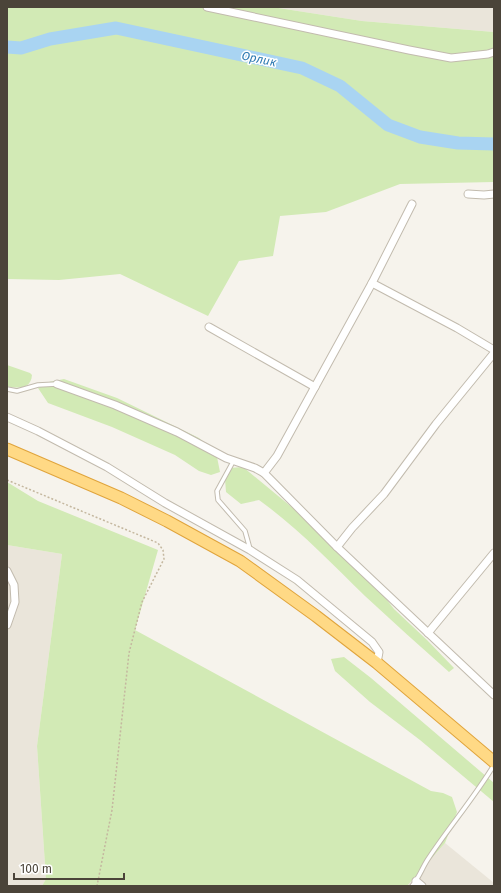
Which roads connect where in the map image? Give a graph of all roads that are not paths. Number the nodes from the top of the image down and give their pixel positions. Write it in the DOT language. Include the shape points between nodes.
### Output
graph roads {
  1 [pos="206,7"];
  2 [pos="494,52"];
  3 [pos="468,194"];
  4 [pos="494,194"];
  5 [pos="412,204"];
  6 [pos="372,283"];
  7 [pos="209,327"];
  8 [pos="494,350"];
  9 [pos="494,353"];
  10 [pos="57,384"];
  11 [pos="315,387"];
  12 [pos="7,388"];
  13 [pos="7,417"];
  14 [pos="7,449"];
  15 [pos="234,460"];
  16 [pos="264,473"];
  17 [pos="336,546"];
  18 [pos="250,550"];
  19 [pos="494,553"];
  20 [pos="7,571"];
  21 [pos="7,625"];
  22 [pos="428,633"];
  23 [pos="377,663"];
  24 [pos="494,695"];
  25 [pos="493,761"];
  26 [pos="417,884"];
  1 -- 2 [label="street" via="451,58"];
  3 -- 4 [label="street"];
  5 -- 6 [label="street"];
  6 -- 8 [label="street"];
  6 -- 11 [label="street"];
  7 -- 11 [label="street"];
  9 -- 17 [label="street" via="384,494"];
  10 -- 12 [label="lane" via="38,385 17,391"];
  10 -- 15 [label="street" via="170,429"];
  11 -- 16 [label="street" via="277,456"];
  13 -- 18 [label="street" via="38,430 107,467"];
  14 -- 23 [label="highway" via="121,498 240,561"];
  15 -- 16 [label="street"];
  15 -- 18 [label="lane" via="217,491 218,500 245,531"];
  16 -- 17 [label="street"];
  17 -- 22 [label="street"];
  18 -- 23 [label="street" via="297,580 366,635 378,649"];
  19 -- 22 [label="street"];
  20 -- 21 [label="street" via="14,585 15,602"];
  22 -- 24 [label="street"];
  23 -- 25 [label="highway"];
  25 -- 26 [label="lane" via="483,782 427,860"];
}
